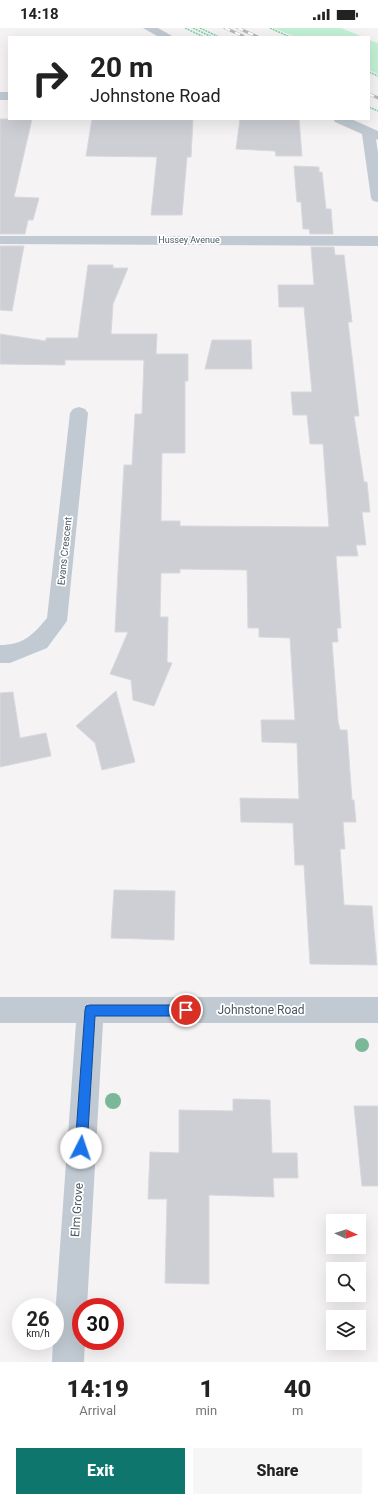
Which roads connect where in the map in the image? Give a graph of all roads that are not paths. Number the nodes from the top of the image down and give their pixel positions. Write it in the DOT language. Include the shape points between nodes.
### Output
graph roads {
  1 [pos="149,28"];
  2 [pos="166,36"];
  3 [pos="342,120"];
  4 [pos="373,134"];
  5 [pos="378,198"];
  6 [pos="0,240"];
  7 [pos="378,241"];
  8 [pos="79,413"];
  9 [pos="0,654"];
  10 [pos="0,1010"];
  11 [pos="90,1010"];
  12 [pos="378,1010"];
  13 [pos="68,1362"];
  1 -- 2 [label="street"];
  3 -- 4 [label="street"];
  4 -- 5 [label="street"];
  6 -- 7 [label="street, Hussey Avenue"];
  8 -- 9 [label="street, Evans Crescent" via="57,621 40,642 10,654"];
  10 -- 11 [label="street, Johnstone Road"];
  11 -- 12 [label="street, Johnstone Road"];
  11 -- 13 [label="street, Elm Grove"];
}
